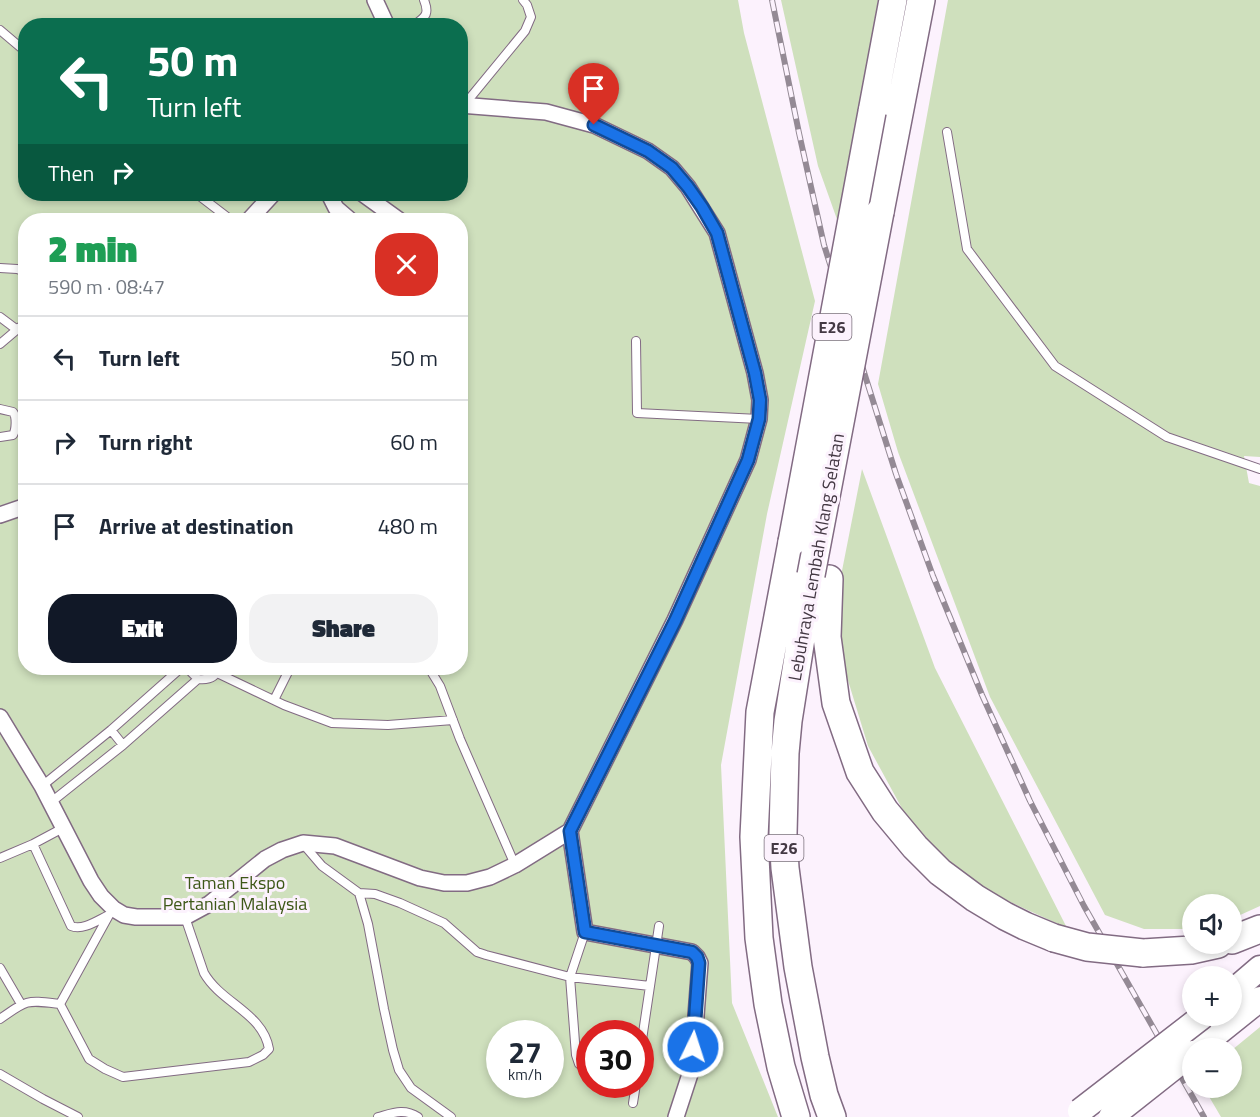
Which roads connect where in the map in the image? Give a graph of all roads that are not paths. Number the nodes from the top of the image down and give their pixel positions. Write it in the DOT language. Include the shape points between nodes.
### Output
graph roads {
  1 [pos="375,0"];
  2 [pos="424,0"];
  3 [pos="523,0"];
  4 [pos="893,0"];
  5 [pos="921,0"];
  6 [pos="383,18"];
  7 [pos="423,18"];
  8 [pos="0,30"];
  9 [pos="18,45"];
  10 [pos="468,99"];
  11 [pos="468,105"];
  12 [pos="947,132"];
  13 [pos="206,201"];
  14 [pos="267,201"];
  15 [pos="332,201"];
  16 [pos="373,201"];
  17 [pos="222,213"];
  18 [pos="255,213"];
  19 [pos="342,213"];
  20 [pos="389,213"];
  21 [pos="0,268"];
  22 [pos="18,269"];
  23 [pos="0,317"];
  24 [pos="16,329"];
  25 [pos="636,341"];
  26 [pos="0,344"];
  27 [pos="0,409"];
  28 [pos="759,419"];
  29 [pos="0,437"];
  30 [pos="1260,469"];
  31 [pos="18,509"];
  32 [pos="0,515"];
  33 [pos="820,577"];
  34 [pos="173,675"];
  35 [pos="194,675"];
  36 [pos="213,675"];
  37 [pos="227,675"];
  38 [pos="286,675"];
  39 [pos="433,675"];
  40 [pos="198,679"];
  41 [pos="274,700"];
  42 [pos="0,717"];
  43 [pos="453,720"];
  44 [pos="111,730"];
  45 [pos="123,745"];
  46 [pos="42,786"];
  47 [pos="51,803"];
  48 [pos="63,828"];
  49 [pos="570,831"];
  50 [pos="303,843"];
  51 [pos="33,844"];
  52 [pos="0,858"];
  53 [pos="514,865"];
  54 [pos="359,893"];
  55 [pos="112,912"];
  56 [pos="184,917"];
  57 [pos="659,926"];
  58 [pos="1260,929"];
  59 [pos="585,932"];
  60 [pos="1242,935"];
  61 [pos="656,945"];
  62 [pos="1182,951"];
  63 [pos="0,968"];
  64 [pos="1260,968"];
  65 [pos="570,977"];
  66 [pos="1242,983"];
  67 [pos="650,986"];
  68 [pos="1260,999"];
  69 [pos="21,1004"];
  70 [pos="60,1004"];
  71 [pos="0,1019"];
  72 [pos="645,1020"];
  73 [pos="1190,1026"];
  74 [pos="1212,1038"];
  75 [pos="576,1055"];
  76 [pos="1182,1061"];
  77 [pos="0,1074"];
  78 [pos="634,1098"];
  79 [pos="633,1103"];
  80 [pos="1076,1114"];
  81 [pos="78,1117"];
  82 [pos="378,1117"];
  83 [pos="418,1117"];
  84 [pos="451,1117"];
  85 [pos="676,1117"];
  86 [pos="796,1117"];
  87 [pos="832,1117"];
  88 [pos="1111,1117"];
  1 -- 6 [label="street"];
  2 -- 7 [label="lane" via="427,8"];
  3 -- 10 [label="lane" via="531,16 525,31"];
  4 -- 86 [label="highway, Lebuhraya Lembah Klang Selatan / E26, bridge" via="760,712 754,837 759,938 781,1067"];
  5 -- 33 [label="highway, Lebuhraya Lembah Klang Selatan / E26, bridge" via="898,120 887,215"];
  8 -- 9 [label="lane"];
  11 -- 28 [label="street" via="546,112 594,125 648,151 672,168 717,233 755,373"];
  12 -- 30 [label="lane" via="967,249 1055,366 1167,436"];
  13 -- 17 [label="lane"];
  14 -- 18 [label="street"];
  15 -- 19 [label="street"];
  16 -- 20 [label="street"];
  21 -- 22 [label="lane"];
  23 -- 24 [label="lane"];
  24 -- 26 [label="lane"];
  25 -- 28 [label="lane" via="637,413"];
  27 -- 29 [label="lane" via="15,414 15,432"];
  28 -- 49 [label="street" via="748,460 675,621"];
  31 -- 32 [label="street"];
  33 -- 62 [label="highway, bridge" via="836,703 860,772 885,811 940,872 1005,916 1054,938 1087,947 1143,953"];
  33 -- 87 [label="highway, Lebuhraya Lembah Klang Selatan / E26" via="788,721 783,834 798,968 815,1057"];
  34 -- 44 [label="lane"];
  35 -- 40 [label="lane"];
  36 -- 40 [label="lane" via="208,680"];
  37 -- 41 [label="lane"];
  38 -- 41 [label="lane"];
  39 -- 43 [label="lane"];
  40 -- 45 [label="lane"];
  41 -- 43 [label="lane" via="332,723 388,725"];
  42 -- 46 [label="street"];
  43 -- 53 [label="lane"];
  44 -- 45 [label="lane"];
  44 -- 46 [label="lane"];
  45 -- 47 [label="lane"];
  46 -- 47 [label="street"];
  47 -- 48 [label="street"];
  48 -- 51 [label="lane"];
  48 -- 55 [label="street"];
  49 -- 53 [label="street"];
  49 -- 59 [label="street"];
  50 -- 53 [label="street" via="334,846 444,883 467,883"];
  50 -- 54 [label="lane" via="321,866"];
  50 -- 56 [label="street" via="265,859 209,904"];
  51 -- 52 [label="lane"];
  51 -- 55 [label="lane" via="71,926 82,927"];
  54 -- 65 [label="lane" via="375,894 444,923 486,956"];
  54 -- 84 [label="lane" via="399,1070 411,1088"];
  55 -- 56 [label="street" via="136,917"];
  55 -- 70 [label="lane"];
  56 -- 70 [label="lane" via="209,982 258,1024 267,1040 268,1049 263,1055 249,1062 123,1077 89,1059"];
  57 -- 61 [label="lane"];
  58 -- 60 [label="highway"];
  59 -- 61 [label="street"];
  59 -- 65 [label="lane"];
  61 -- 67 [label="lane"];
  61 -- 85 [label="street" via="692,952 699,963 692,1068"];
  63 -- 69 [label="lane"];
  64 -- 66 [label="main road"];
  65 -- 67 [label="lane"];
  65 -- 75 [label="lane"];
  67 -- 72 [label="lane"];
  68 -- 74 [label="main road"];
  69 -- 70 [label="lane" via="32,1000"];
  69 -- 71 [label="lane"];
  73 -- 80 [label="main road, bridge"];
  76 -- 88 [label="main road, bridge"];
  77 -- 81 [label="lane"];
  78 -- 79 [label="lane"];
  82 -- 83 [label="lane" via="405,1112"];
}
